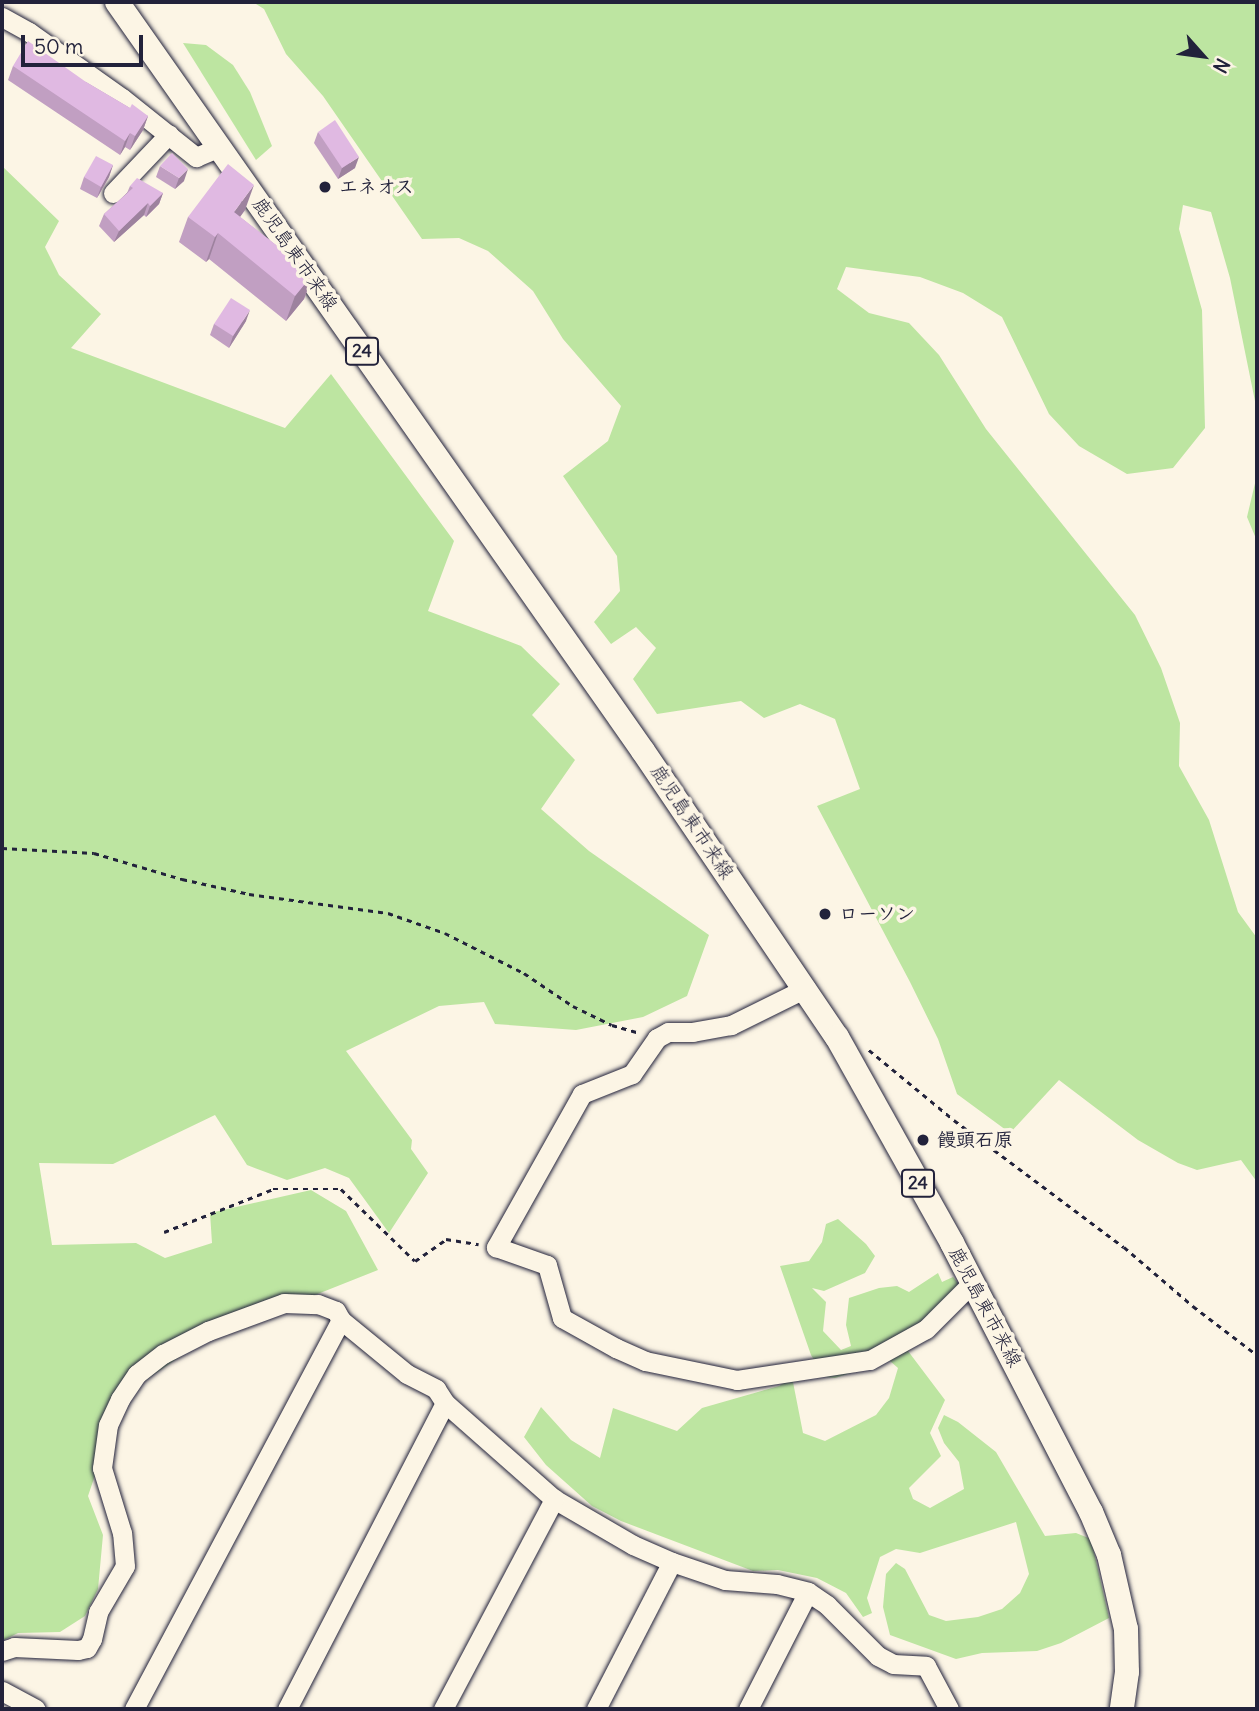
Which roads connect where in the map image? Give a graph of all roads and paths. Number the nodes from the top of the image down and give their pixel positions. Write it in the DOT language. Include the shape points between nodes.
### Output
graph roads {
  1 [pos="117,2"];
  2 [pos="2,16"];
  3 [pos="169,134"];
  4 [pos="219,147"];
  5 [pos="113,193"];
  6 [pos="2,848"];
  7 [pos="806,988"];
  8 [pos="837,1037"];
  9 [pos="657,1038"];
  10 [pos="164,1231"];
  11 [pos="496,1247"];
  12 [pos="972,1283"];
  13 [pos="341,1320"];
  14 [pos="1257,1355"];
  15 [pos="445,1403"];
  16 [pos="554,1499"];
  17 [pos="672,1562"];
  18 [pos="808,1592"];
  19 [pos="2,1651"];
  20 [pos="2,1691"];
  21 [pos="36,1709"];
  22 [pos="134,1709"];
  23 [pos="287,1709"];
  24 [pos="443,1709"];
  25 [pos="596,1709"];
  26 [pos="748,1709"];
  27 [pos="949,1709"];
  28 [pos="1122,1709"];
  1 -- 4 [label="main road, 鹿児島東市来線 / 24"];
  2 -- 3 [label="street"];
  3 -- 4 [label="street" via="196,158"];
  3 -- 5 [label="street"];
  4 -- 7 [label="main road, 鹿児島東市来線 / 24"];
  6 -- 9 [label="path" via="94,853 248,894 388,913 445,933 612,1025"];
  7 -- 8 [label="main road, 鹿児島東市来線 / 24"];
  7 -- 9 [label="street" via="731,1025 668,1032"];
  8 -- 12 [label="main road, 鹿児島東市来線 / 24"];
  8 -- 14 [label="path" via="875,1052 954,1120 1124,1247"];
  9 -- 11 [label="street" via="632,1074 582,1094"];
  10 -- 11 [label="path" via="273,1189 341,1189 415,1261 446,1239"];
  11 -- 12 [label="street" via="548,1265 562,1318 616,1348 645,1361 737,1380 870,1360 926,1329"];
  12 -- 28 [label="main road, 鹿児島東市来線 / 24" via="1078,1482 1109,1555 1126,1629"];
  13 -- 15 [label="street" via="407,1374 436,1390"];
  13 -- 19 [label="street" via="336,1311 318,1304 284,1303 208,1331 163,1354 137,1374 108,1425 102,1468 122,1533 125,1566 98,1612 92,1639 87,1648 78,1650 14,1647"];
  13 -- 22 [label="street"];
  15 -- 16 [label="street"];
  15 -- 23 [label="street"];
  16 -- 17 [label="street"];
  16 -- 24 [label="street"];
  17 -- 18 [label="street" via="726,1580"];
  17 -- 25 [label="street"];
  18 -- 26 [label="street"];
  18 -- 27 [label="street" via="878,1656 893,1664 926,1666"];
  20 -- 21 [label="street"];
}
